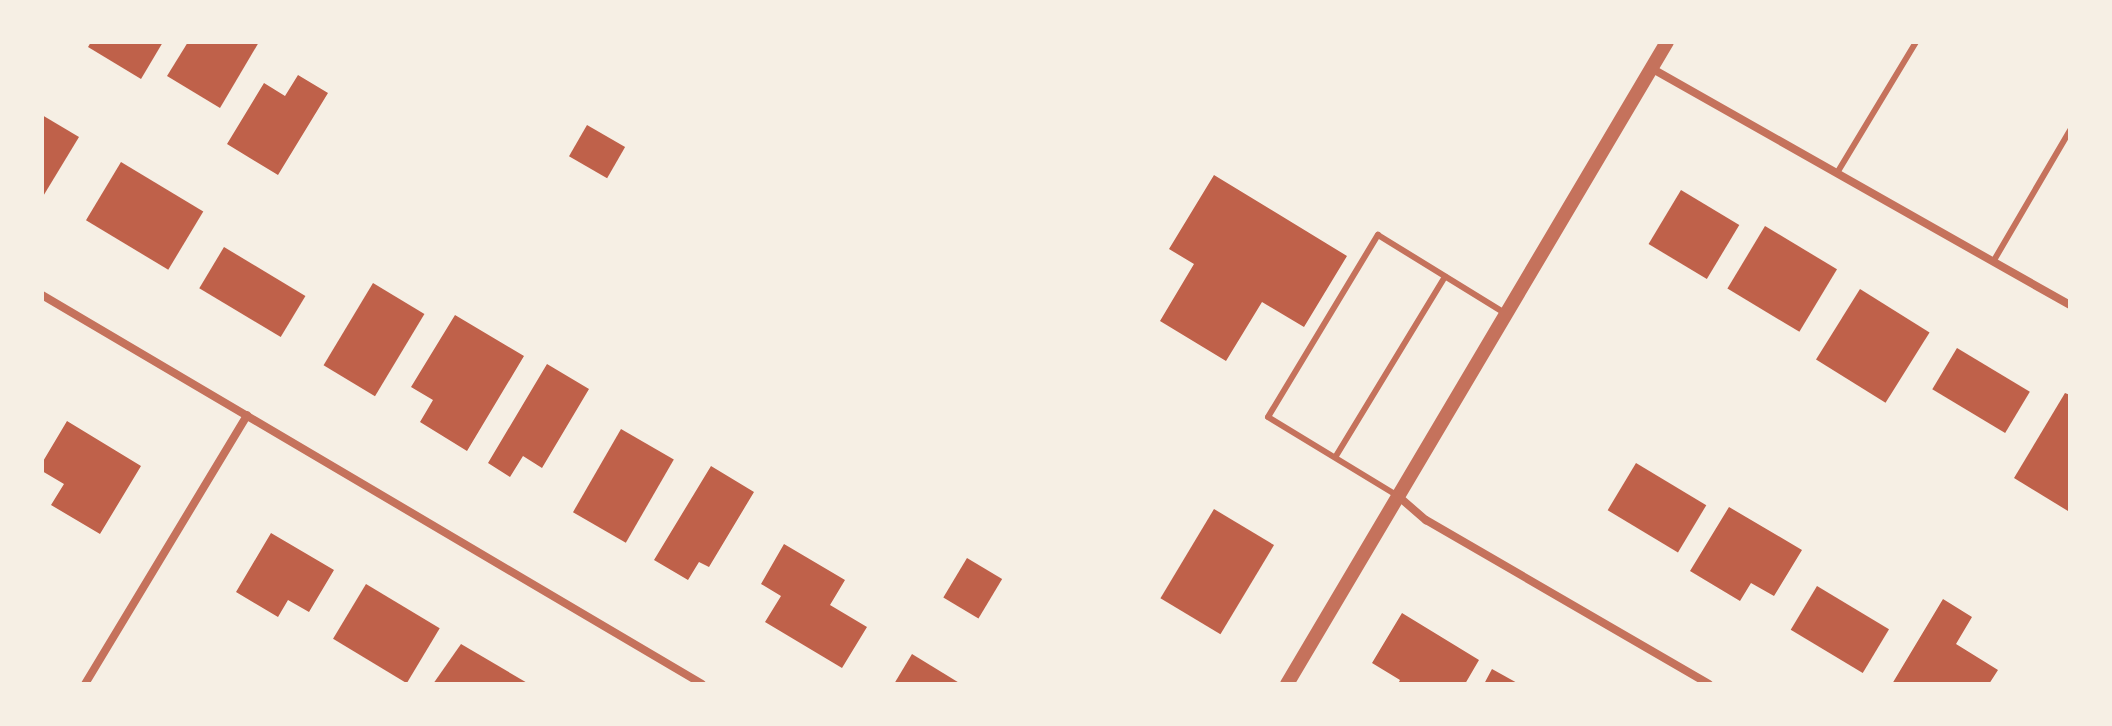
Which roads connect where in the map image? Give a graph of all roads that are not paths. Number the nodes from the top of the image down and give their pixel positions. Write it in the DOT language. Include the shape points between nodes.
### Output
graph roads {
  1 [pos="1667,42"];
  2 [pos="1916,42"];
  3 [pos="1651,68"];
  4 [pos="2070,130"];
  5 [pos="1837,173"];
  6 [pos="1993,262"];
  7 [pos="1445,277"];
  8 [pos="42,295"];
  9 [pos="2070,305"];
  10 [pos="1506,313"];
  11 [pos="247,415"];
  12 [pos="1336,456"];
  13 [pos="1398,496"];
  14 [pos="85,684"];
  15 [pos="702,684"];
  16 [pos="1287,684"];
  17 [pos="1709,684"];
  1 -- 3 [label="street"];
  2 -- 5 [label="lane"];
  3 -- 5 [label="street"];
  3 -- 10 [label="street"];
  4 -- 6 [label="lane"];
  5 -- 6 [label="street"];
  6 -- 9 [label="street"];
  7 -- 10 [label="lane"];
  7 -- 12 [label="lane"];
  7 -- 12 [label="lane" via="1378,235 1268,417"];
  8 -- 11 [label="street"];
  10 -- 13 [label="street"];
  11 -- 14 [label="street"];
  11 -- 15 [label="street"];
  12 -- 13 [label="lane"];
  13 -- 16 [label="street"];
  13 -- 17 [label="street" via="1426,520"];
}
